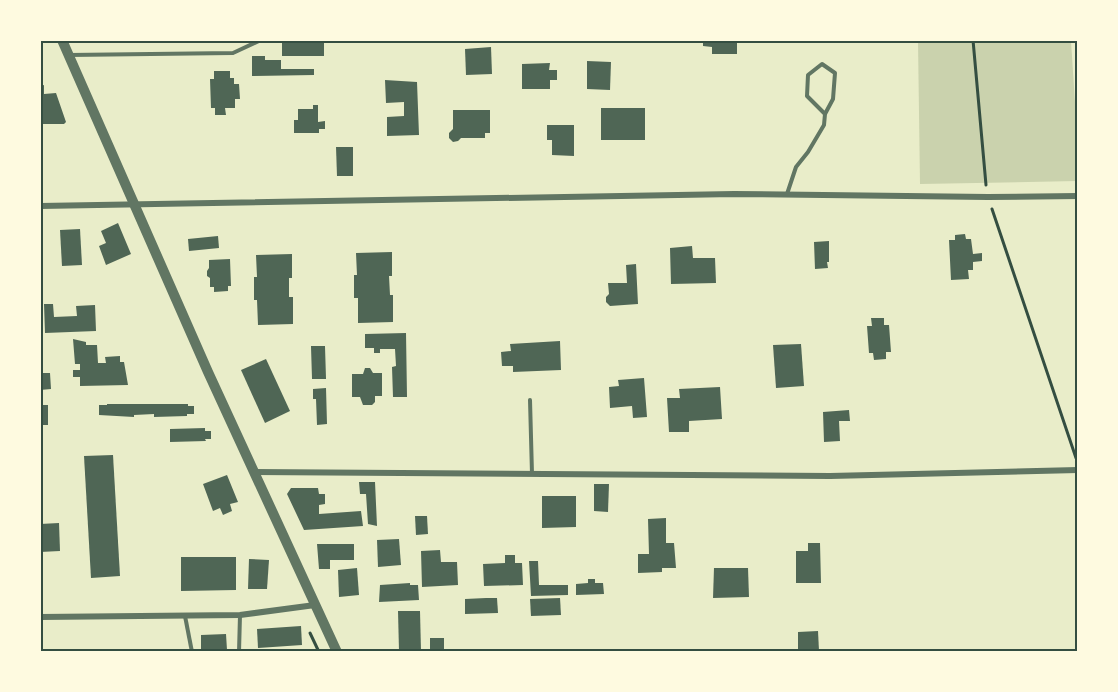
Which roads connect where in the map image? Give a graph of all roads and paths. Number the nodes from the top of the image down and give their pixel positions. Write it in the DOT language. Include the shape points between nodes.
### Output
graph roads {
  1 [pos="62,40"];
  2 [pos="261,40"];
  3 [pos="973,40"];
  4 [pos="68,55"];
  5 [pos="825,114"];
  6 [pos="788,194"];
  7 [pos="1077,196"];
  8 [pos="988,197"];
  9 [pos="40,206"];
  10 [pos="135,206"];
  11 [pos="530,400"];
  12 [pos="1077,462"];
  13 [pos="1077,470"];
  14 [pos="255,472"];
  15 [pos="532,474"];
  16 [pos="315,605"];
  17 [pos="240,615"];
  18 [pos="185,616"];
  19 [pos="40,617"];
  20 [pos="192,651"];
  21 [pos="239,651"];
  22 [pos="337,651"];
  1 -- 4 [label="street"];
  2 -- 4 [label="lane" via="233,53"];
  3 -- 8 [label="path"];
  4 -- 10 [label="street"];
  5 -- 5 [label="lane" via="833,99 835,74 822,64 808,75 807,96"];
  5 -- 6 [label="lane" via="824,125 796,167"];
  6 -- 8 [label="street"];
  6 -- 10 [label="street"];
  7 -- 8 [label="street"];
  8 -- 12 [label="path"];
  9 -- 10 [label="street"];
  10 -- 14 [label="street"];
  11 -- 15 [label="lane"];
  13 -- 15 [label="street" via="830,476"];
  14 -- 15 [label="street"];
  14 -- 16 [label="street"];
  16 -- 17 [label="street"];
  16 -- 22 [label="street"];
  17 -- 18 [label="street"];
  17 -- 21 [label="lane"];
  18 -- 19 [label="street"];
  18 -- 20 [label="lane"];
}
